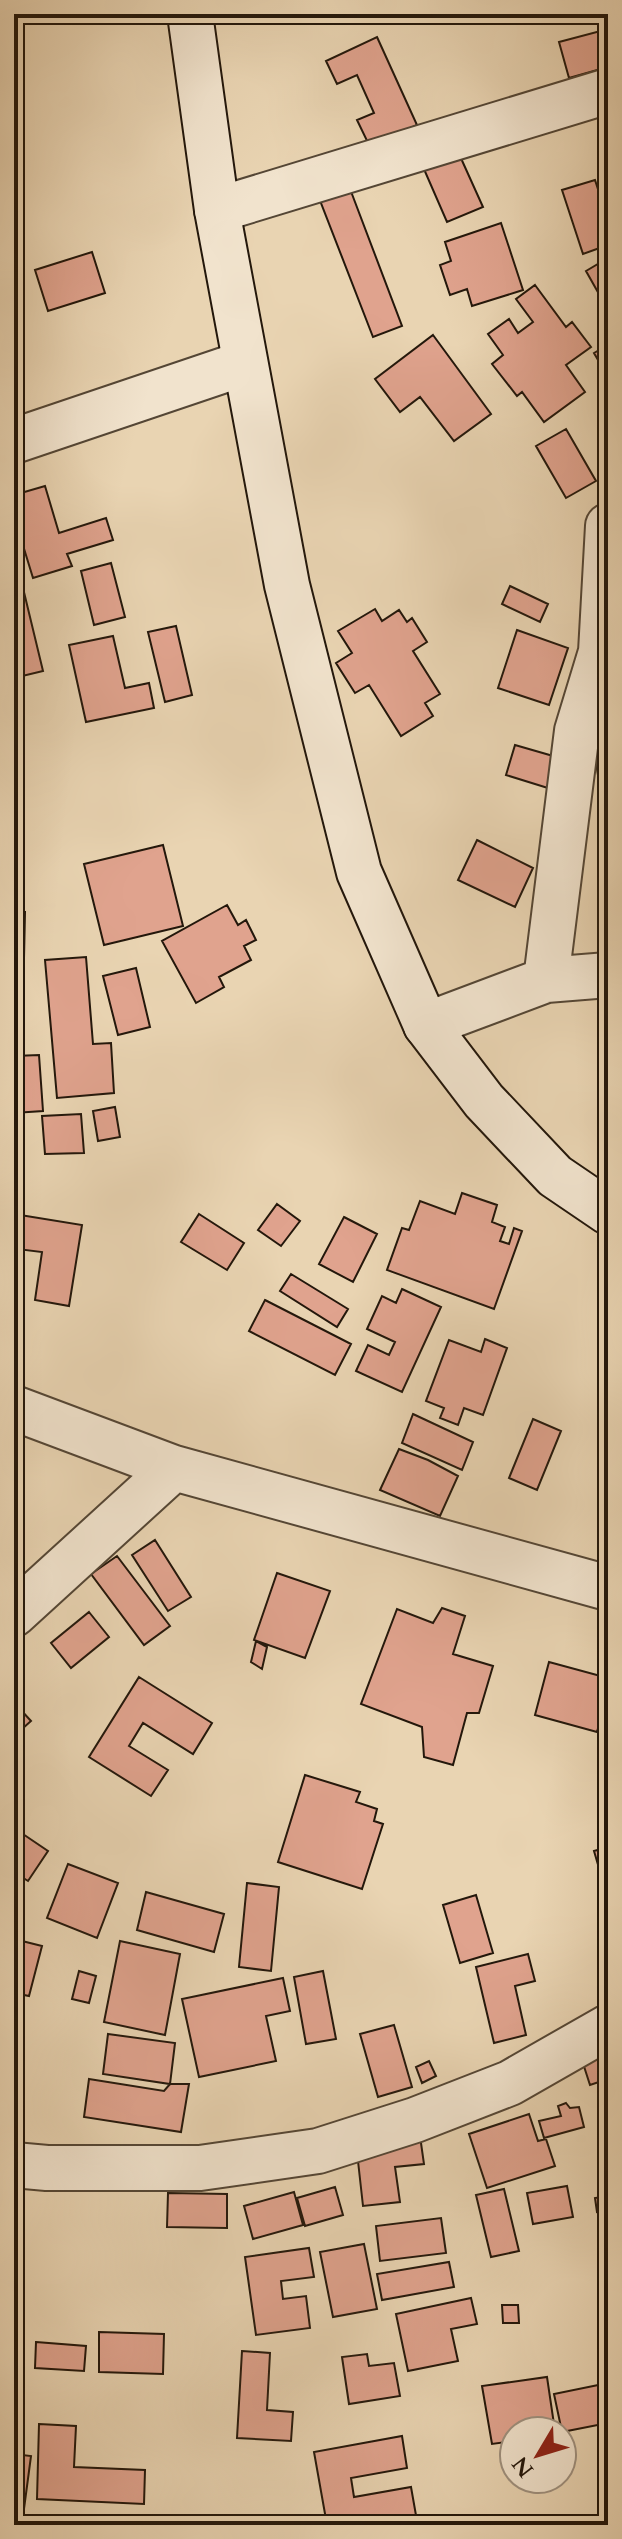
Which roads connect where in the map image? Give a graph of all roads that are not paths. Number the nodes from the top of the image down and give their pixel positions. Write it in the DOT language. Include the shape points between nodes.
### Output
graph roads {
  1 [pos="190,14"];
  2 [pos="608,91"];
  3 [pos="217,210"];
  4 [pos="245,363"];
  5 [pos="14,441"];
  6 [pos="608,526"];
  7 [pos="604,652"];
  8 [pos="608,975"];
  9 [pos="546,980"];
  10 [pos="426,1025"];
  11 [pos="608,1212"];
  12 [pos="14,1408"];
  13 [pos="174,1468"];
  14 [pos="608,1588"];
  15 [pos="14,1614"];
  16 [pos="608,2027"];
  17 [pos="14,2165"];
  1 -- 3 [label="street"];
  2 -- 3 [label="street"];
  3 -- 4 [label="street"];
  4 -- 5 [label="street"];
  4 -- 10 [label="street" via="287,585 359,872"];
  6 -- 7 [label="street"];
  7 -- 9 [label="street" via="577,731"];
  8 -- 9 [label="street"];
  9 -- 10 [label="street"];
  10 -- 11 [label="street" via="484,1101 555,1176"];
  12 -- 13 [label="street"];
  13 -- 14 [label="street"];
  13 -- 15 [label="street"];
  16 -- 17 [label="street" via="510,2083 318,2151 200,2168"];
}
